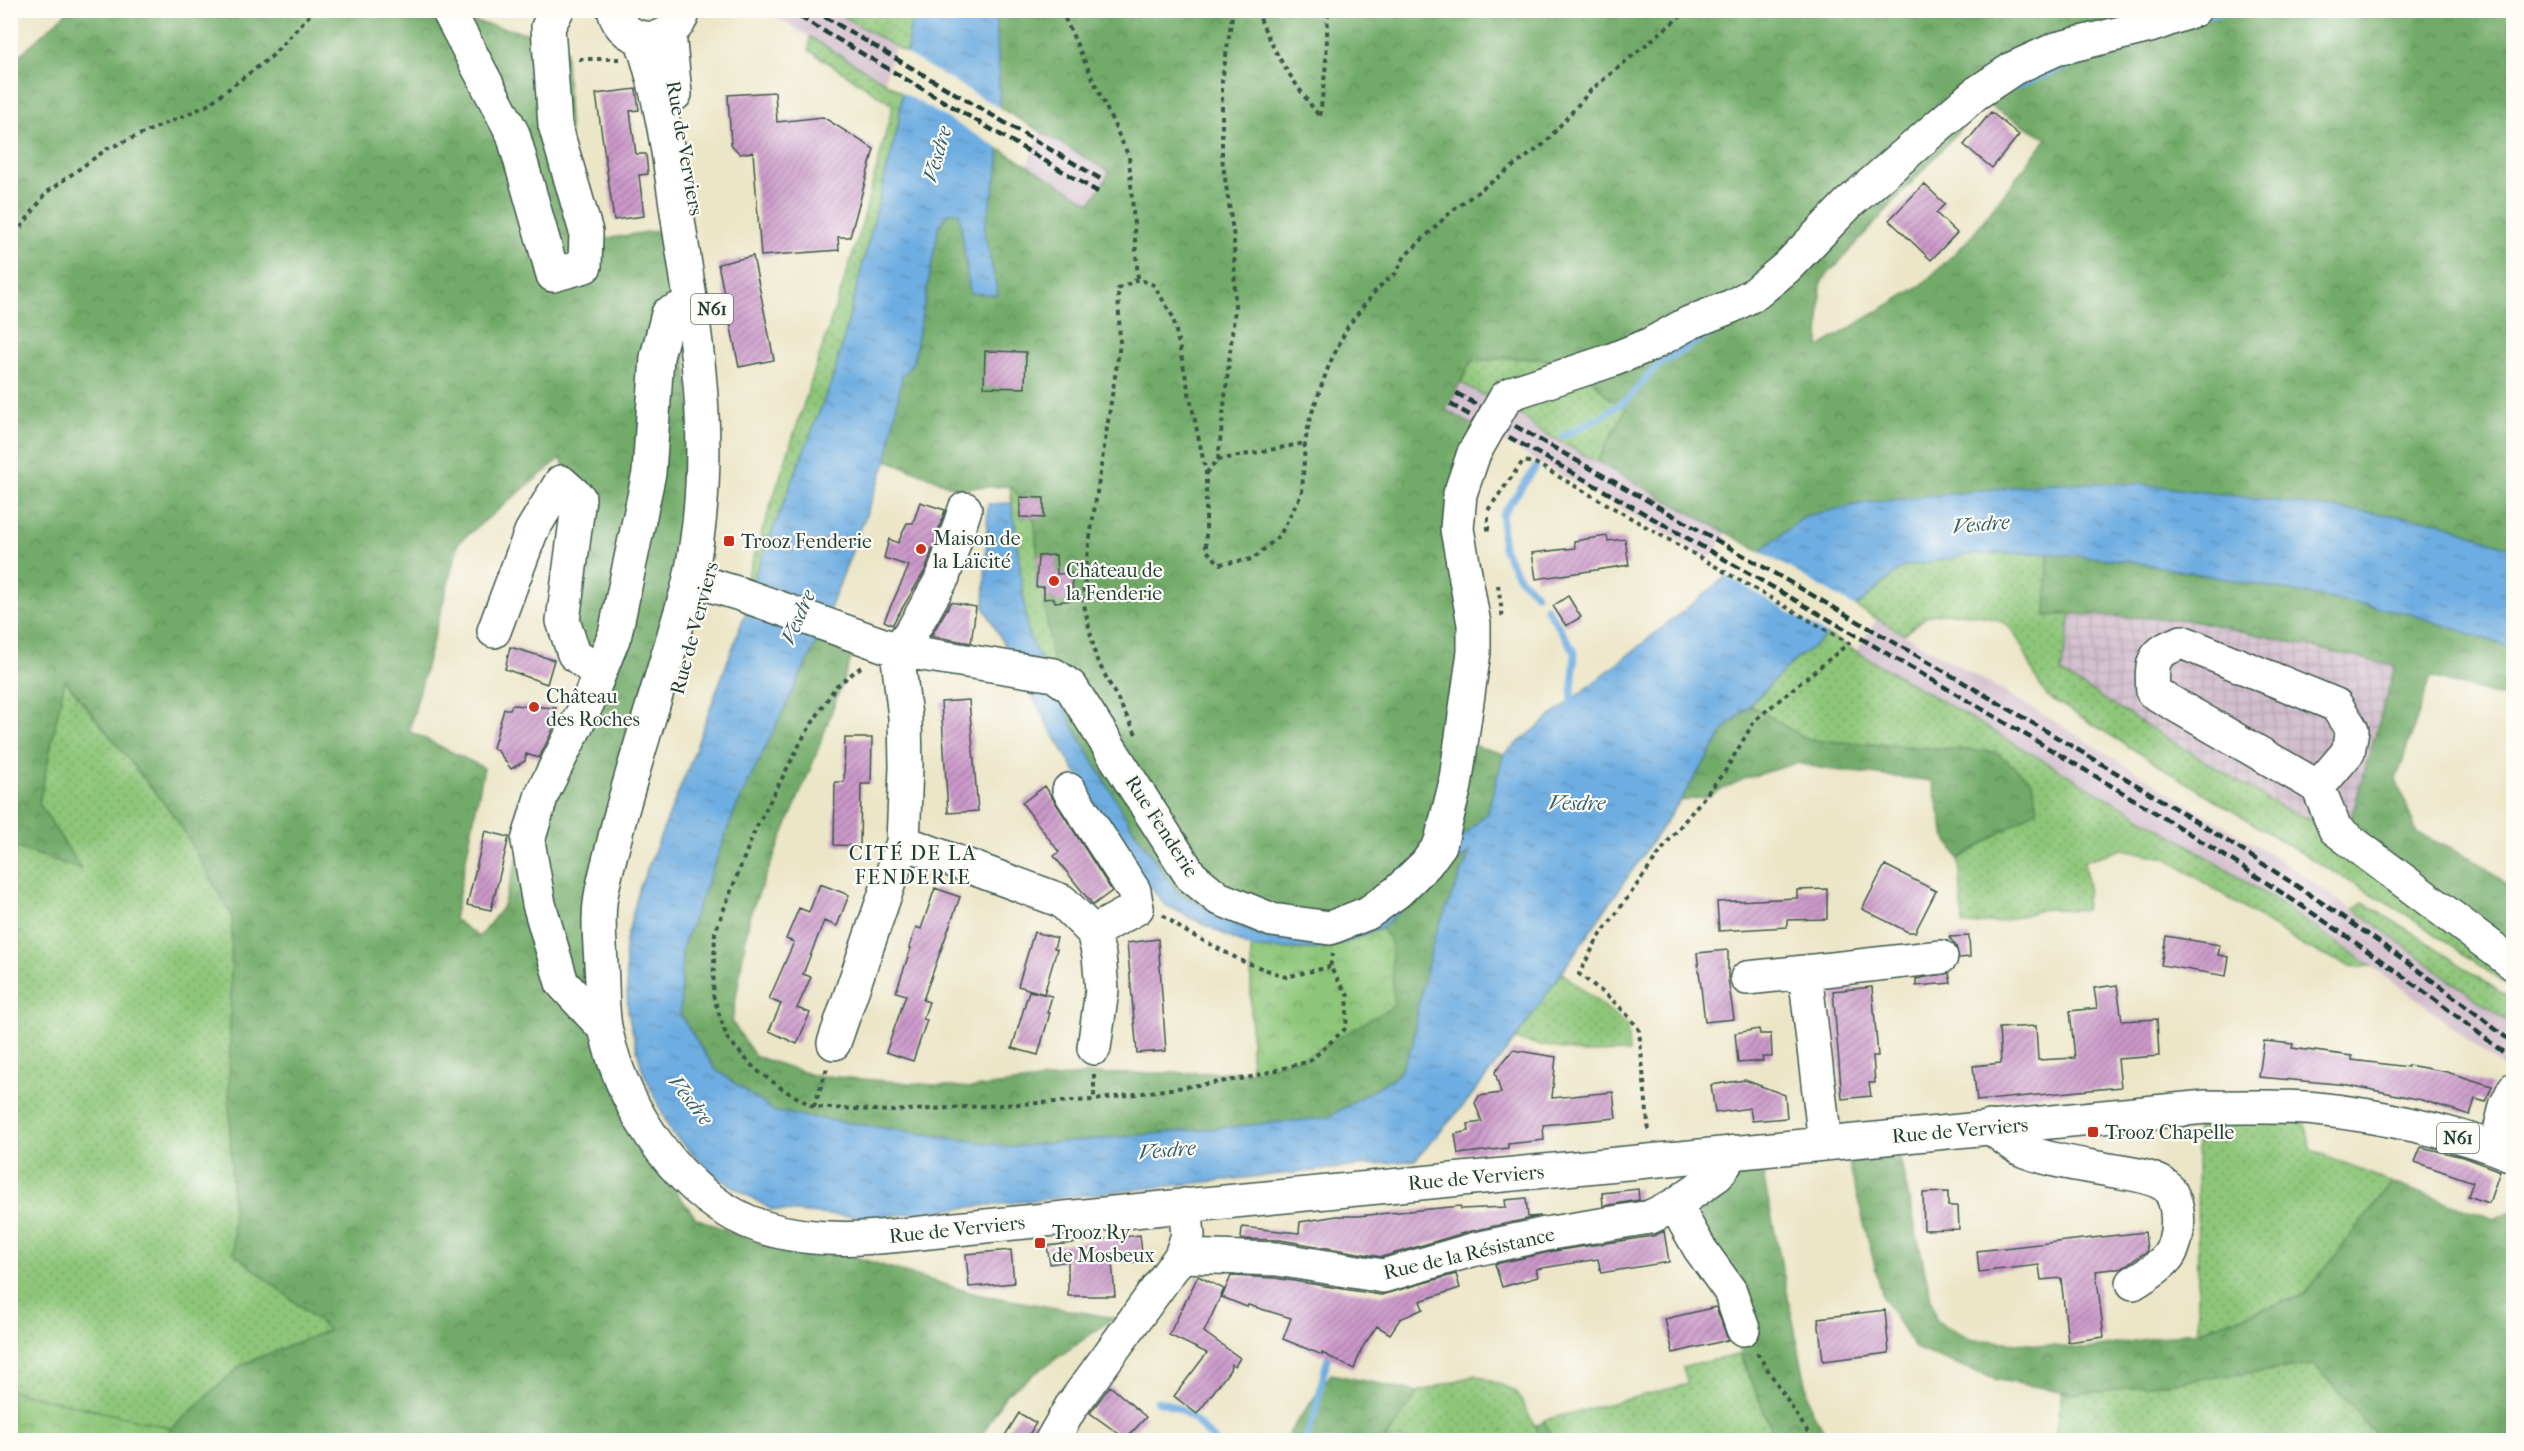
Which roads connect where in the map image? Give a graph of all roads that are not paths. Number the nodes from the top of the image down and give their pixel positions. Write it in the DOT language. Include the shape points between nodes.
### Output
graph roads {
  1 [pos="448,10"];
  2 [pos="557,10"];
  3 [pos="2194,10"];
  4 [pos="614,12"];
  5 [pos="664,27"];
  6 [pos="691,304"];
  7 [pos="965,509"];
  8 [pos="699,583"];
  9 [pos="494,631"];
  10 [pos="897,650"];
  11 [pos="599,674"];
  12 [pos="2318,787"];
  13 [pos="1069,790"];
  14 [pos="903,842"];
  15 [pos="1093,932"];
  16 [pos="1941,957"];
  17 [pos="2514,964"];
  18 [pos="1805,972"];
  19 [pos="1747,978"];
  20 [pos="605,1029"];
  21 [pos="834,1043"];
  22 [pos="1094,1048"];
  23 [pos="2514,1089"];
  24 [pos="1990,1127"];
  25 [pos="1825,1143"];
  26 [pos="1734,1152"];
  27 [pos="2505,1152"];
  28 [pos="1185,1205"];
  29 [pos="1675,1205"];
  30 [pos="1181,1256"];
  31 [pos="2133,1283"];
  32 [pos="1743,1329"];
  33 [pos="1052,1440"];
  1 -- 2 [label="street" via="513,134 553,274 585,266 586,232 555,125 548,27"];
  3 -- 10 [label="street, Rue Fenderie, bridge" via="2150,26 2056,49 2014,68 1975,94 1849,203 1787,267 1756,292 1651,344 1506,397 1474,453 1460,494 1457,529 1474,624 1474,652 1469,735 1440,845 1397,892 1368,913 1330,928 1298,925 1272,920 1218,898 1191,876 1071,687 1054,675"];
  4 -- 5 [label="street" via="629,34"];
  5 -- 6 [label="street, Rue de Verviers / N61" via="651,69"];
  5 -- 8 [label="street, Rue de Verviers / N61" via="718,349 726,423 723,485"];
  6 -- 8 [label="street, Rue de Verviers / N61" via="705,422"];
  6 -- 11 [label="street" via="668,314 657,357 649,473 615,634"];
  7 -- 10 [label="street" via="944,577"];
  8 -- 10 [label="street, Rue Fenderie"];
  8 -- 20 [label="street, Rue de Verviers / N61" via="696,635 621,875 601,965"];
  9 -- 11 [label="street" via="531,532 561,482 579,498 563,621 574,654"];
  10 -- 14 [label="street" via="905,717"];
  11 -- 20 [label="street" via="542,795 528,841 539,904 562,983"];
  12 -- 12 [label="street" via="2348,752 2352,730 2336,705 2182,642 2162,650 2151,667 2153,692"];
  12 -- 17 [label="street" via="2335,829"];
  13 -- 15 [label="street" via="1134,891 1137,908"];
  14 -- 15 [label="street" via="1062,901"];
  14 -- 21 [label="street"];
  15 -- 22 [label="street" via="1102,990"];
  16 -- 18 [label="street"];
  18 -- 19 [label="street"];
  18 -- 25 [label="street"];
  20 -- 28 [label="street, Rue de Verviers / N61" via="634,1106 661,1150 689,1183 727,1211 756,1225 830,1240"];
  23 -- 27 [label="street" via="2506,1106"];
  24 -- 25 [label="street, Rue de Verviers / N61"];
  24 -- 27 [label="street, Rue de Verviers / N61" via="2206,1107 2316,1109 2401,1122"];
  24 -- 31 [label="street" via="2023,1150 2163,1184 2178,1208 2178,1230 2169,1257"];
  25 -- 26 [label="street, Rue de Verviers / N61"];
  26 -- 28 [label="street, Rue de Verviers / N61"];
  26 -- 29 [label="street, Rue de la Résistance" via="1717,1175"];
  28 -- 30 [label="street" via="1188,1235"];
  29 -- 30 [label="street, Rue de la Résistance" via="1650,1216 1540,1235 1377,1275 1277,1259"];
  29 -- 32 [label="street" via="1730,1291"];
  30 -- 33 [label="street" via="1071,1407"];
}
